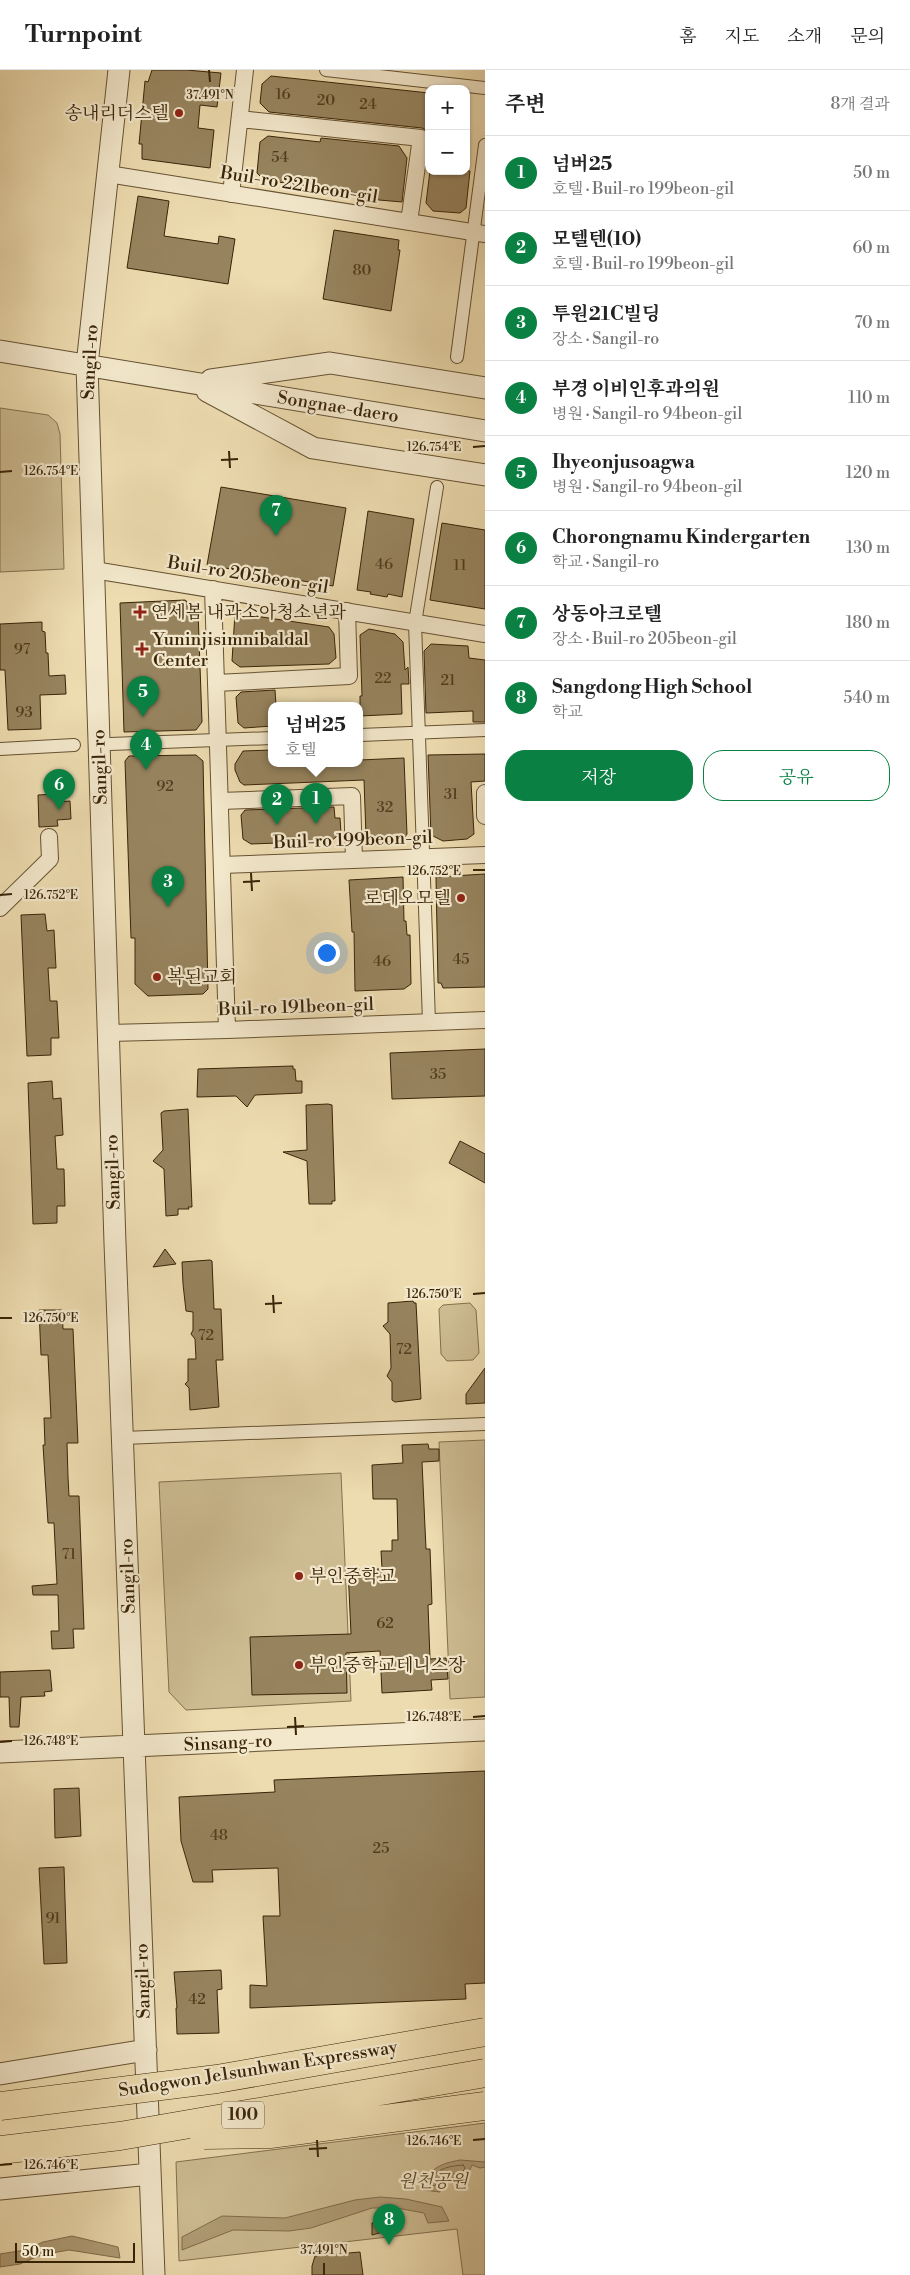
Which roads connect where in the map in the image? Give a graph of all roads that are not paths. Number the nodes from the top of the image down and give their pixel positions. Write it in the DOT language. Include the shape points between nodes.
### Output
graph roads {
  1 [pos="119,70"];
  2 [pos="245,70"];
  3 [pos="326,70"];
  4 [pos="485,88"];
  5 [pos="240,118"];
  6 [pos="485,145"];
  7 [pos="108,174"];
  8 [pos="230,194"];
  9 [pos="409,222"];
  10 [pos="480,233"];
  11 [pos="0,351"];
  12 [pos="457,357"];
  13 [pos="87,365"];
  14 [pos="191,383"];
  15 [pos="485,388"];
  16 [pos="485,431"];
  17 [pos="485,475"];
  18 [pos="437,487"];
  19 [pos="94,570"];
  20 [pos="213,589"];
  21 [pos="347,611"];
  22 [pos="415,623"];
  23 [pos="485,634"];
  24 [pos="216,683"];
  25 [pos="485,730"];
  26 [pos="419,732"];
  27 [pos="363,735"];
  28 [pos="268,738"];
  29 [pos="218,740"];
  30 [pos="110,744"];
  31 [pos="74,745"];
  32 [pos="0,749"];
  33 [pos="485,793"];
  34 [pos="220,801"];
  35 [pos="485,816"];
  36 [pos="49,836"];
  37 [pos="485,855"];
  38 [pos="423,858"];
  39 [pos="354,860"];
  40 [pos="222,865"];
  41 [pos="0,908"];
  42 [pos="485,1020"];
  43 [pos="429,1022"];
  44 [pos="227,1030"];
  45 [pos="109,1032"];
  46 [pos="485,1424"];
  47 [pos="122,1438"];
  48 [pos="485,1730"];
  49 [pos="135,1747"];
  50 [pos="0,1752"];
  51 [pos="485,2032"];
  52 [pos="146,2050"];
  53 [pos="485,2073"];
  54 [pos="0,2074"];
  55 [pos="0,2106"];
  56 [pos="485,2106"];
  57 [pos="120,2136"];
  58 [pos="0,2150"];
  59 [pos="150,2174"];
  60 [pos="0,2189"];
  61 [pos="154,2275"];
  1 -- 7 [label="street, Sangil-ro"];
  2 -- 5 [label="street"];
  3 -- 4 [label="street"];
  5 -- 8 [label="street"];
  5 -- 9 [label="street" via="422,138"];
  6 -- 10 [label="street"];
  7 -- 8 [label="street, Buil-ro 221beon-gil"];
  7 -- 13 [label="street, Sangil-ro"];
  8 -- 9 [label="street, Buil-ro 221beon-gil"];
  9 -- 10 [label="street, Buil-ro 221beon-gil"];
  10 -- 12 [label="street"];
  11 -- 13 [label="street, Songnae-daero"];
  13 -- 14 [label="street, Songnae-daero"];
  13 -- 19 [label="street, Sangil-ro"];
  14 -- 15 [label="street, Songnae-daero" via="330,363"];
  14 -- 16 [label="street, Songnae-daero"];
  14 -- 17 [label="street, Songnae-daero" via="313,448"];
  18 -- 22 [label="street"];
  19 -- 20 [label="street, Buil-ro 205beon-gil"];
  19 -- 45 [label="street, Sangil-ro"];
  20 -- 21 [label="street, Buil-ro 205beon-gil"];
  20 -- 24 [label="street"];
  21 -- 22 [label="street, Buil-ro 205beon-gil"];
  21 -- 24 [label="street" via="349,676"];
  22 -- 23 [label="street, Buil-ro 205beon-gil"];
  22 -- 26 [label="street"];
  24 -- 29 [label="street"];
  25 -- 26 [label="street"];
  26 -- 27 [label="street"];
  26 -- 38 [label="street"];
  28 -- 29 [label="street"];
  29 -- 30 [label="street"];
  29 -- 34 [label="street"];
  31 -- 32 [label="street"];
  33 -- 35 [label="street"];
  34 -- 39 [label="street" via="352,796"];
  34 -- 40 [label="street"];
  36 -- 41 [label="street" via="50,859"];
  37 -- 38 [label="street, Buil-ro 199beon-gil"];
  38 -- 39 [label="street, Buil-ro 199beon-gil"];
  38 -- 43 [label="street"];
  39 -- 40 [label="street, Buil-ro 199beon-gil"];
  40 -- 44 [label="street"];
  42 -- 43 [label="street, Buil-ro 191beon-gil"];
  43 -- 44 [label="street, Buil-ro 191beon-gil"];
  44 -- 45 [label="street, Buil-ro 191beon-gil"];
  45 -- 47 [label="street, Sangil-ro"];
  46 -- 47 [label="street"];
  47 -- 49 [label="street, Sangil-ro"];
  48 -- 49 [label="street, Sinsang-ro"];
  49 -- 50 [label="street, Sinsang-ro"];
  49 -- 52 [label="street, Sangil-ro"];
  51 -- 55 [label="highway, Sudogwon Je1sunhwan Expressway / 100, bridge" via="217,2080"];
  52 -- 54 [label="street"];
  52 -- 59 [label="street, Sangil-ro"];
  53 -- 57 [label="highway, 100, bridge"];
  56 -- 57 [label="highway, bridge" via="270,2134"];
  57 -- 58 [label="highway, 100, bridge"];
  59 -- 60 [label="street"];
  59 -- 61 [label="street, Sangil-ro"];
}
